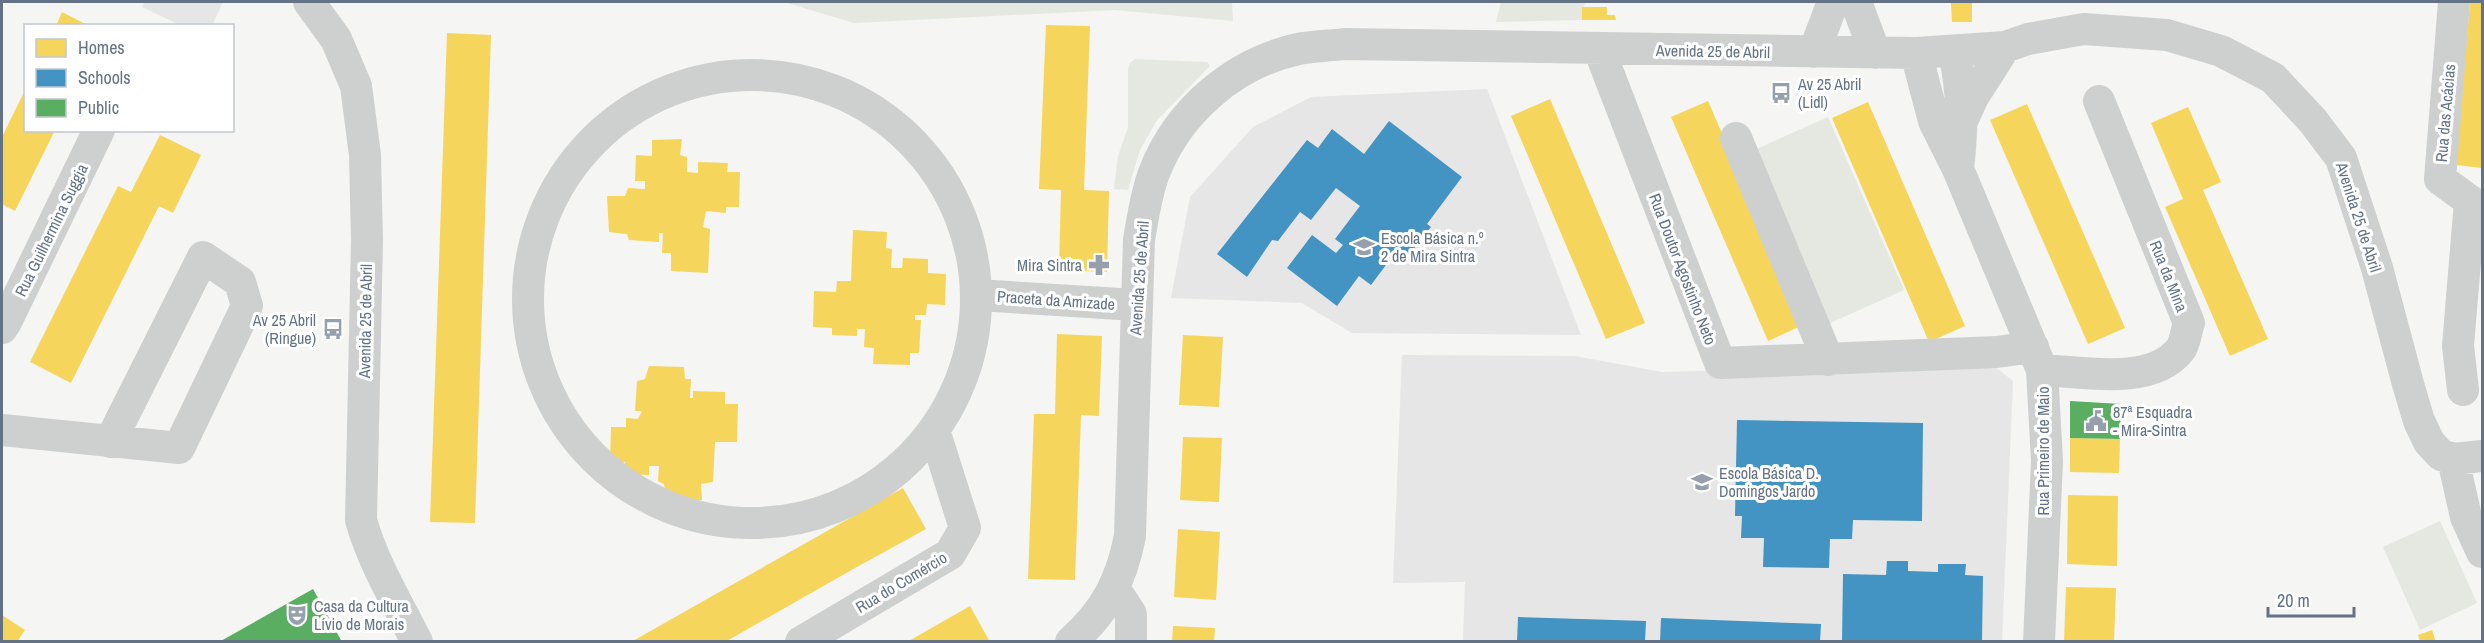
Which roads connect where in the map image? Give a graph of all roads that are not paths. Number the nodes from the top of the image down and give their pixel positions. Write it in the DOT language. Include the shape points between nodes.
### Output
graph roads {
  1 [pos="309,2"];
  2 [pos="1833,2"];
  3 [pos="1856,2"];
  4 [pos="2454,2"];
  5 [pos="2005,47"];
  6 [pos="1599,49"];
  7 [pos="1814,52"];
  8 [pos="1954,52"];
  9 [pos="1875,53"];
  10 [pos="1916,53"];
  11 [pos="2099,101"];
  12 [pos="1963,120"];
  13 [pos="98,132"];
  14 [pos="1736,138"];
  15 [pos="1958,169"];
  16 [pos="977,295"];
  17 [pos="1136,305"];
  18 [pos="2,328"];
  19 [pos="2038,358"];
  20 [pos="1828,360"];
  21 [pos="2463,390"];
  22 [pos="2,430"];
  23 [pos="934,430"];
  24 [pos="111,441"];
  25 [pos="2468,458"];
  26 [pos="2482,552"];
  27 [pos="1114,588"];
  28 [pos="417,642"];
  29 [pos="801,642"];
  30 [pos="1071,642"];
  31 [pos="1131,642"];
  32 [pos="2039,642"];
  1 -- 28 [label="street, Avenida 25 de Abril" via="336,39 356,86 365,155 361,520 388,587"];
  2 -- 7 [label="street"];
  3 -- 9 [label="street"];
  4 -- 21 [label="street, Rua das Acácias" via="2440,179 2470,201 2458,346"];
  5 -- 8 [label="street, Avenida 25 de Abril"];
  5 -- 12 [label="street"];
  5 -- 25 [label="street, Avenida 25 de Abril" via="2084,29 2167,35 2221,51 2273,78 2341,158 2429,442 2441,455"];
  6 -- 7 [label="street, Avenida 25 de Abril"];
  6 -- 17 [label="street, Avenida 25 de Abril" via="1344,44 1299,49 1263,60 1235,75 1211,91 1189,115 1154,172 1139,240"];
  6 -- 20 [label="street, Rua Doutor Agostinho Neto" via="1720,363"];
  7 -- 9 [label="street, Avenida 25 de Abril"];
  8 -- 10 [label="street, Avenida 25 de Abril"];
  8 -- 12 [label="street, Rua Primeiro de Maio"];
  9 -- 10 [label="street, Avenida 25 de Abril"];
  10 -- 15 [label="street, Rua Primeiro de Maio" via="1934,121"];
  11 -- 19 [label="street, Rua da Mina" via="2189,323 2181,349 2157,368 2138,374"];
  12 -- 15 [label="street, Rua Primeiro de Maio"];
  13 -- 18 [label="street, Rua Guilhermina Suggia"];
  14 -- 20 [label="street"];
  15 -- 19 [label="street, Rua Primeiro de Maio"];
  16 -- 17 [label="street, Praceta da Amizade"];
  16 -- 23 [label="street, Praceta da Amizade" via="966,366"];
  16 -- 23 [label="street, Praceta da Amizade" via="968,237 948,187 916,144 874,109 826,85 751,73 675,87 609,125 559,183 534,241 527,304 537,366 556,411 586,452 634,492 696,517 774,522 828,510 887,478"];
  17 -- 27 [label="street, Avenida 25 de Abril" via="1130,536 1124,567"];
  19 -- 20 [label="street, Rua Doutor Agostinho Neto" via="1997,352"];
  19 -- 32 [label="street, Rua Primeiro de Maio" via="2047,461"];
  22 -- 24 [label="street"];
  23 -- 29 [label="street, Rua do Comércio" via="965,528 950,554"];
  24 -- 24 [label="street" via="179,448 247,306 240,282 203,257"];
  25 -- 26 [label="street, Avenida 25 de Abril" via="2466,517"];
  27 -- 30 [label="street, Avenida 25 de Abril" via="1091,625"];
  27 -- 31 [label="street" via="1131,614"];
}
